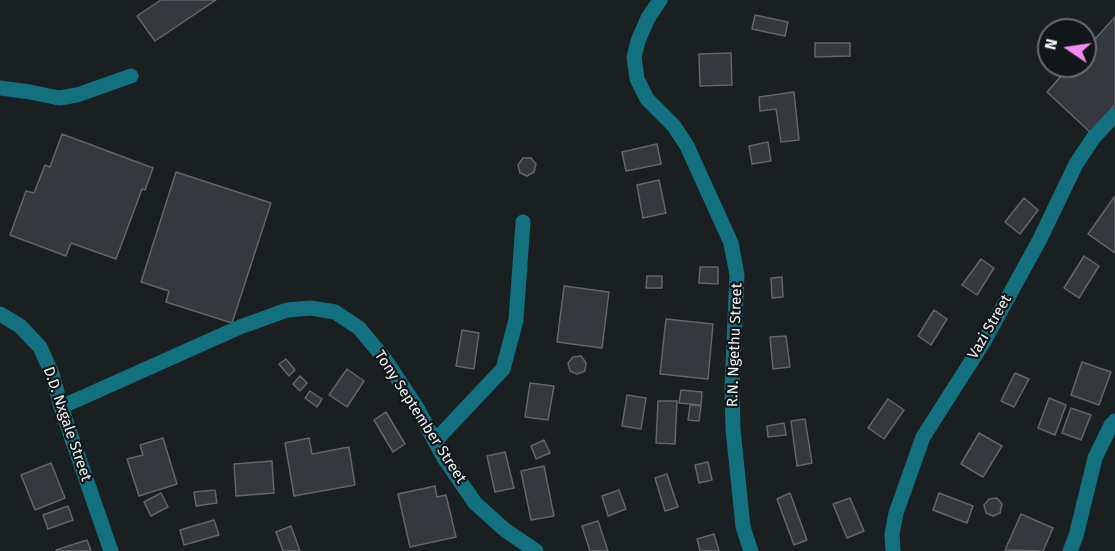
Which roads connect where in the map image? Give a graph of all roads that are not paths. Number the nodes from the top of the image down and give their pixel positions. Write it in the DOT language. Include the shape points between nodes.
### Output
graph roads {
  1 [pos="660,0"];
  2 [pos="130,76"];
  3 [pos="0,88"];
  4 [pos="1115,115"];
  5 [pos="523,222"];
  6 [pos="0,314"];
  7 [pos="61,407"];
  8 [pos="1115,421"];
  9 [pos="435,441"];
  10 [pos="111,551"];
  11 [pos="536,551"];
  12 [pos="752,551"];
  13 [pos="893,551"];
  14 [pos="1070,551"];
  1 -- 12 [label="street, R.N. Ngethu Street" via="638,41 634,57 637,79 647,99 674,126 687,146 731,243 737,275 733,429 743,527"];
  2 -- 3 [label="street" via="59,98"];
  4 -- 13 [label="street, Vazi Street" via="1076,164 983,343 923,437 896,513"];
  5 -- 9 [label="street" via="516,321 503,369"];
  6 -- 7 [label="street, D.D. Nxgale Street" via="20,326 40,347"];
  7 -- 9 [label="street, Tony September Street" via="240,327 287,310 311,308 335,312 359,328 384,358"];
  7 -- 10 [label="street, D.D. Nxgale Street"];
  8 -- 14 [label="street" via="1095,458"];
  9 -- 11 [label="street, Tony September Street" via="475,502 505,530"];
}
